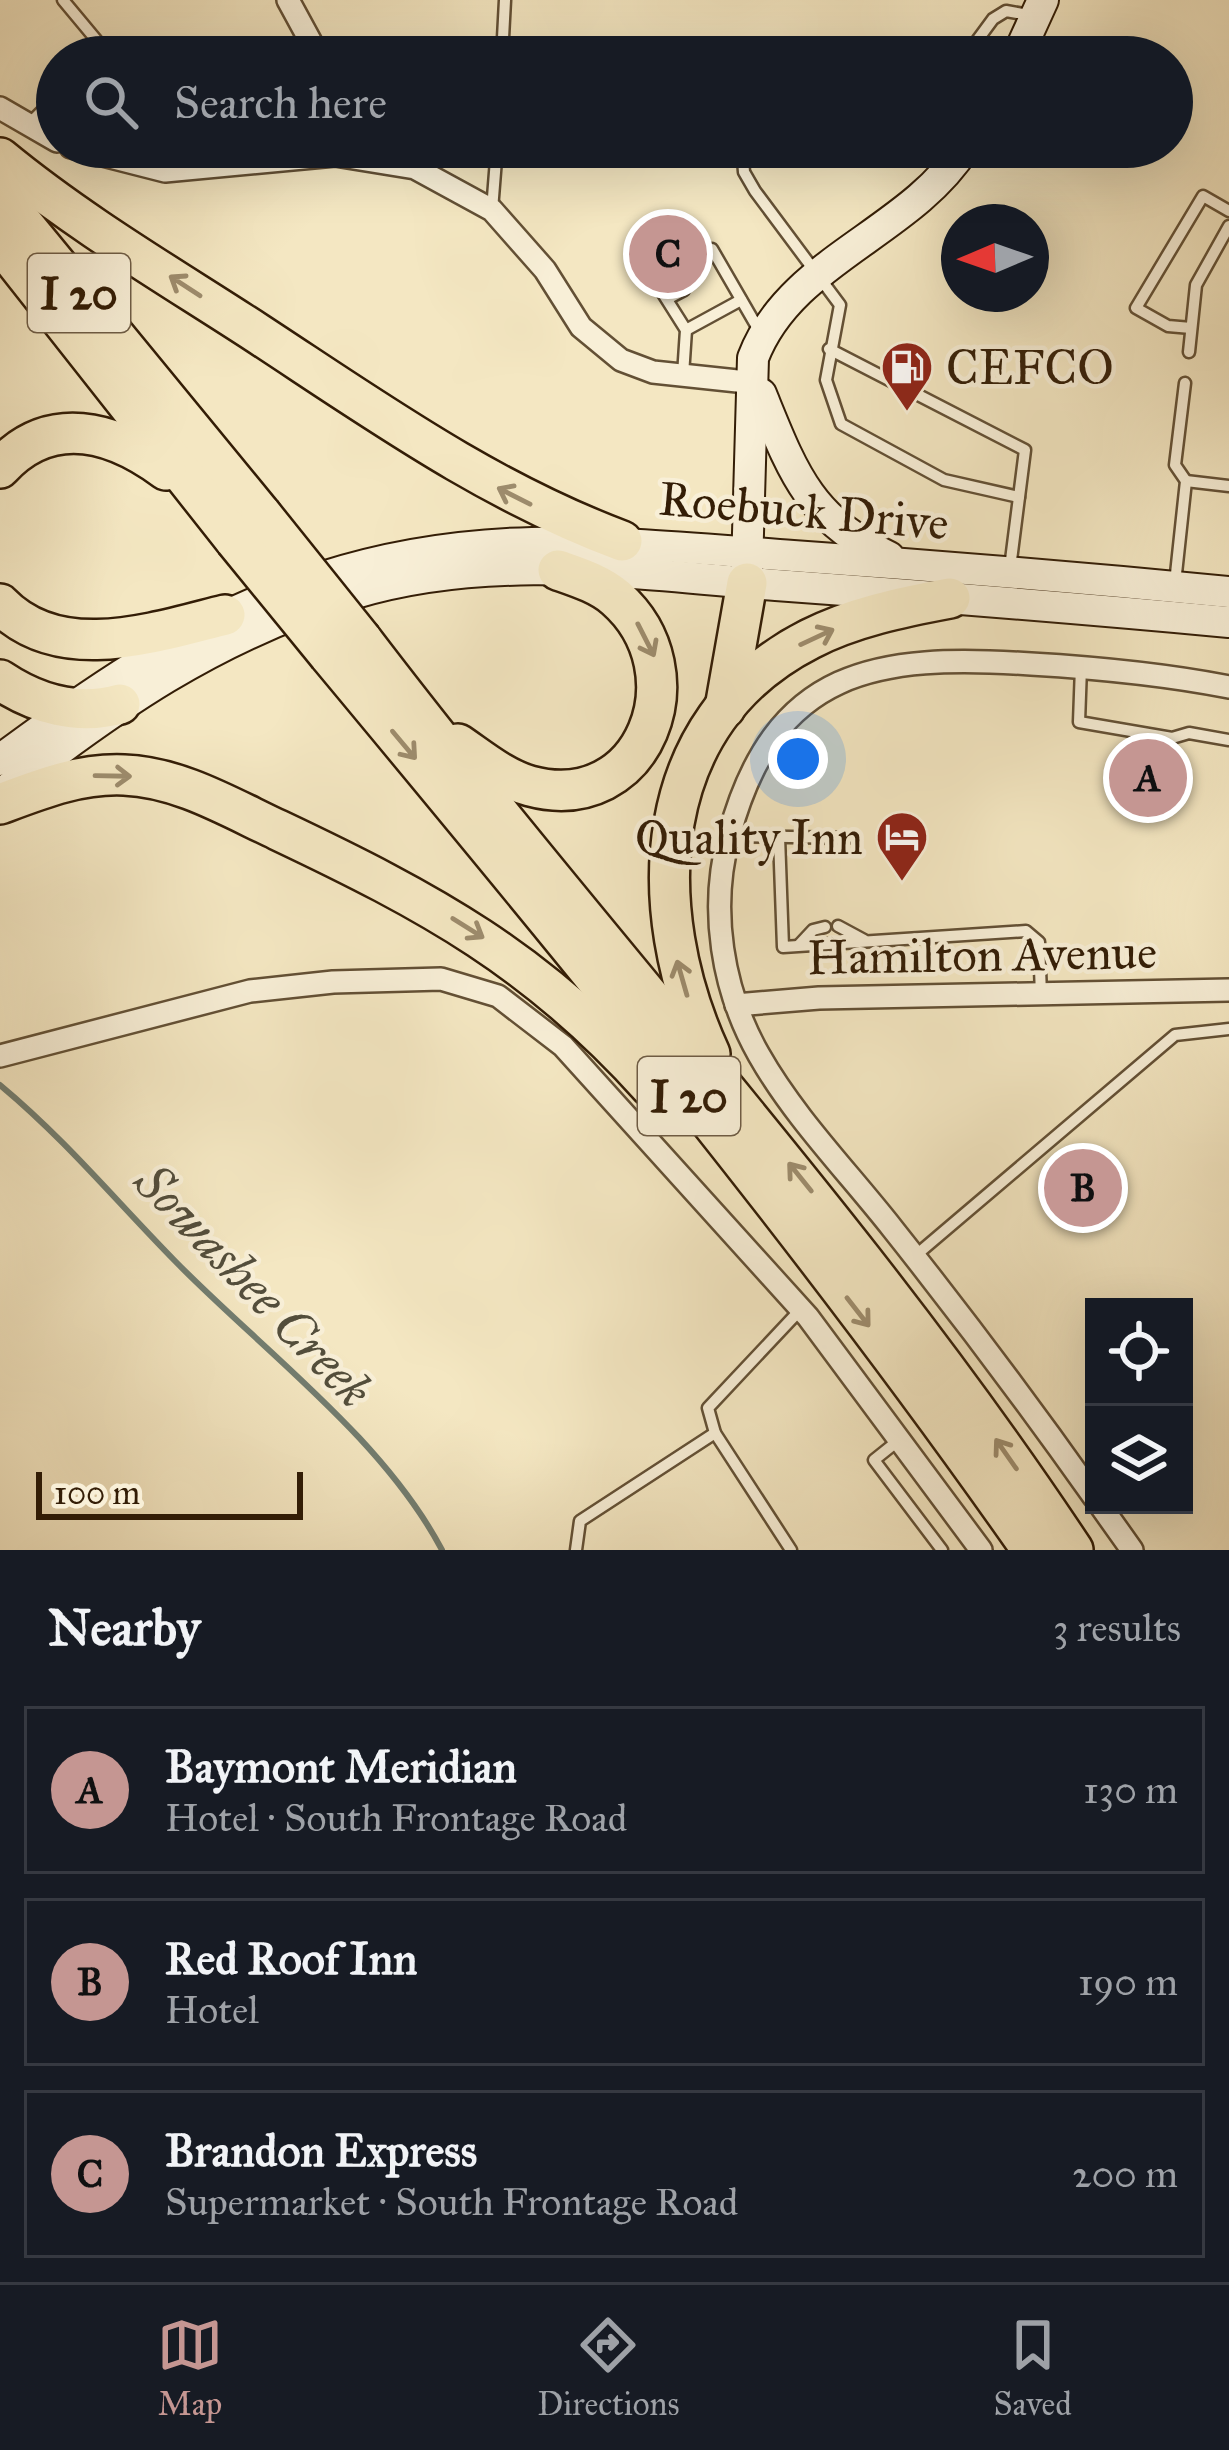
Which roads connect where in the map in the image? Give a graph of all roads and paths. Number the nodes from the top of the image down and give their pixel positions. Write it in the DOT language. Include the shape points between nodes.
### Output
graph roads {
  1 [pos="62,0"];
  2 [pos="288,0"];
  3 [pos="505,0"];
  4 [pos="1040,8"];
  5 [pos="93,36"];
  6 [pos="308,36"];
  7 [pos="503,36"];
  8 [pos="980,36"];
  9 [pos="1027,36"];
  10 [pos="0,108"];
  11 [pos="36,118"];
  12 [pos="27,127"];
  13 [pos="36,131"];
  14 [pos="0,158"];
  15 [pos="152,168"];
  16 [pos="193,168"];
  17 [pos="412,168"];
  18 [pos="495,168"];
  19 [pos="744,168"];
  20 [pos="947,168"];
  21 [pos="0,196"];
  22 [pos="492,210"];
  23 [pos="1229,211"];
  24 [pos="1229,226"];
  25 [pos="0,242"];
  26 [pos="700,256"];
  27 [pos="674,274"];
  28 [pos="813,281"];
  29 [pos="683,290"];
  30 [pos="667,299"];
  31 [pos="741,300"];
  32 [pos="1191,328"];
  33 [pos="686,330"];
  34 [pos="762,334"];
  35 [pos="829,349"];
  36 [pos="1189,352"];
  37 [pos="683,375"];
  38 [pos="756,382"];
  39 [pos="1185,383"];
  40 [pos="0,468"];
  41 [pos="1186,482"];
  42 [pos="1229,486"];
  43 [pos="193,490"];
  44 [pos="1019,496"];
  45 [pos="248,527"];
  46 [pos="622,541"];
  47 [pos="904,564"];
  48 [pos="747,567"];
  49 [pos="558,570"];
  50 [pos="1010,572"];
  51 [pos="376,574"];
  52 [pos="1174,586"];
  53 [pos="1229,592"];
  54 [pos="950,598"];
  55 [pos="0,604"];
  56 [pos="225,615"];
  57 [pos="1229,622"];
  58 [pos="346,648"];
  59 [pos="1082,667"];
  60 [pos="0,680"];
  61 [pos="1229,687"];
  62 [pos="121,704"];
  63 [pos="70,708"];
  64 [pos="725,708"];
  65 [pos="423,719"];
  66 [pos="1229,740"];
  67 [pos="0,760"];
  68 [pos="0,799"];
  69 [pos="728,836"];
  70 [pos="778,837"];
  71 [pos="847,838"];
  72 [pos="864,940"];
  73 [pos="797,946"];
  74 [pos="1229,990"];
  75 [pos="1040,994"];
  76 [pos="736,1005"];
  77 [pos="1229,1029"];
  78 [pos="0,1056"];
  79 [pos="725,1086"];
  80 [pos="809,1250"];
  81 [pos="915,1256"];
  82 [pos="801,1309"];
  83 [pos="716,1433"];
  84 [pos="902,1438"];
  85 [pos="1085,1485"];
  86 [pos="1106,1514"];
  87 [pos="576,1550"];
  88 [pos="791,1550"];
  89 [pos="942,1550"];
  90 [pos="981,1550"];
  91 [pos="1033,1550"];
  92 [pos="1073,1550"];
  93 [pos="1132,1550"];
  1 -- 5 [label="lane"];
  2 -- 6 [label="street"];
  3 -- 7 [label="lane"];
  4 -- 8 [label="lane" via="1006,10"];
  4 -- 9 [label="main road"];
  10 -- 12 [label="street"];
  11 -- 12 [label="lane"];
  12 -- 13 [label="street"];
  46 -- 14 [label="highway, one-way" via="481,479"];
  15 -- 16 [label="street"];
  17 -- 22 [label="street"];
  18 -- 22 [label="lane"];
  19 -- 28 [label="lane"];
  20 -- 28 [label="main road" via="906,215"];
  21 -- 45 [label="highway, I 20"];
  22 -- 37 [label="street" via="600,346 635,366"];
  23 -- 32 [label="lane" via="1203,196 1136,308"];
  24 -- 32 [label="lane" via="1196,284"];
  25 -- 43 [label="highway, I 20"];
  26 -- 31 [label="lane" via="712,249 717,271"];
  27 -- 30 [label="lane" via="657,284"];
  28 -- 34 [label="main road"];
  28 -- 35 [label="lane" via="840,304"];
  28 -- 38 [label="main road"];
  29 -- 30 [label="lane"];
  30 -- 33 [label="lane"];
  31 -- 33 [label="lane"];
  31 -- 34 [label="lane"];
  32 -- 36 [label="lane"];
  33 -- 37 [label="lane"];
  34 -- 38 [label="main road"];
  35 -- 44 [label="lane" via="1025,450"];
  35 -- 44 [label="lane" via="829,397 842,424 944,480"];
  37 -- 38 [label="street"];
  38 -- 47 [label="main road" via="816,507 840,530"];
  38 -- 48 [label="main road"];
  39 -- 41 [label="lane" via="1175,466"];
  40 -- 43 [label="highway" via="33,441 86,433 119,440"];
  41 -- 42 [label="lane"];
  41 -- 52 [label="lane"];
  43 -- 45 [label="highway, I 20"];
  44 -- 50 [label="lane"];
  45 -- 58 [label="highway, I 20, bridge"];
  46 -- 48 [label="main road, Roebuck Drive"];
  46 -- 51 [label="main road, Roebuck Drive" via="486,543"];
  47 -- 48 [label="main road, Roebuck Drive"];
  47 -- 50 [label="main road, Roebuck Drive"];
  48 -- 49 [label="main road, Roebuck Drive"];
  48 -- 54 [label="main road, Roebuck Drive"];
  48 -- 64 [label="highway"];
  49 -- 51 [label="main road, Roebuck Drive"];
  49 -- 65 [label="highway, one-way" via="617,599 656,658 658,710 630,759 592,782 530,787"];
  50 -- 52 [label="main road, Roebuck Drive"];
  51 -- 56 [label="main road"];
  51 -- 62 [label="main road" via="216,645"];
  52 -- 53 [label="main road, Roebuck Drive"];
  54 -- 57 [label="main road, Roebuck Drive"];
  64 -- 54 [label="highway, one-way" via="810,638"];
  55 -- 56 [label="highway" via="31,629 83,640"];
  56 -- 63 [label="main road"];
  58 -- 65 [label="highway, I 20"];
  58 -- 80 [label="highway, I 20, one-way"];
  59 -- 61 [label="street"];
  59 -- 66 [label="lane" via="1079,722"];
  59 -- 69 [label="street" via="918,659 856,673 780,729 747,780"];
  60 -- 63 [label="highway"];
  62 -- 63 [label="highway"];
  62 -- 68 [label="main road"];
  63 -- 67 [label="main road"];
  79 -- 64 [label="highway, one-way" via="678,969 666,874 682,793"];
  65 -- 79 [label="highway, I 20"];
  68 -- 80 [label="highway, one-way" via="91,776 155,779 458,921 573,1005"];
  69 -- 70 [label="lane"];
  69 -- 76 [label="street" via="721,935"];
  70 -- 71 [label="lane"];
  70 -- 73 [label="lane" via="783,947"];
  72 -- 73 [label="lane"];
  72 -- 73 [label="lane" via="831,927"];
  72 -- 75 [label="lane" via="1026,931 1039,942"];
  74 -- 75 [label="street, Hamilton Avenue"];
  75 -- 76 [label="street, Hamilton Avenue"];
  76 -- 81 [label="street" via="780,1087"];
  77 -- 81 [label="lane" via="1175,1035"];
  78 -- 82 [label="street" via="250,991 441,979 498,996 563,1046"];
  92 -- 79 [label="highway, I 20, one-way" via="898,1303"];
  80 -- 91 [label="highway, I 20, one-way"];
  81 -- 85 [label="street"];
  82 -- 83 [label="lane" via="710,1402"];
  82 -- 84 [label="street"];
  83 -- 87 [label="lane" via="580,1521"];
  83 -- 88 [label="lane"];
  84 -- 89 [label="lane" via="874,1460"];
  84 -- 90 [label="street"];
  86 -- 93 [label="street"];
}
